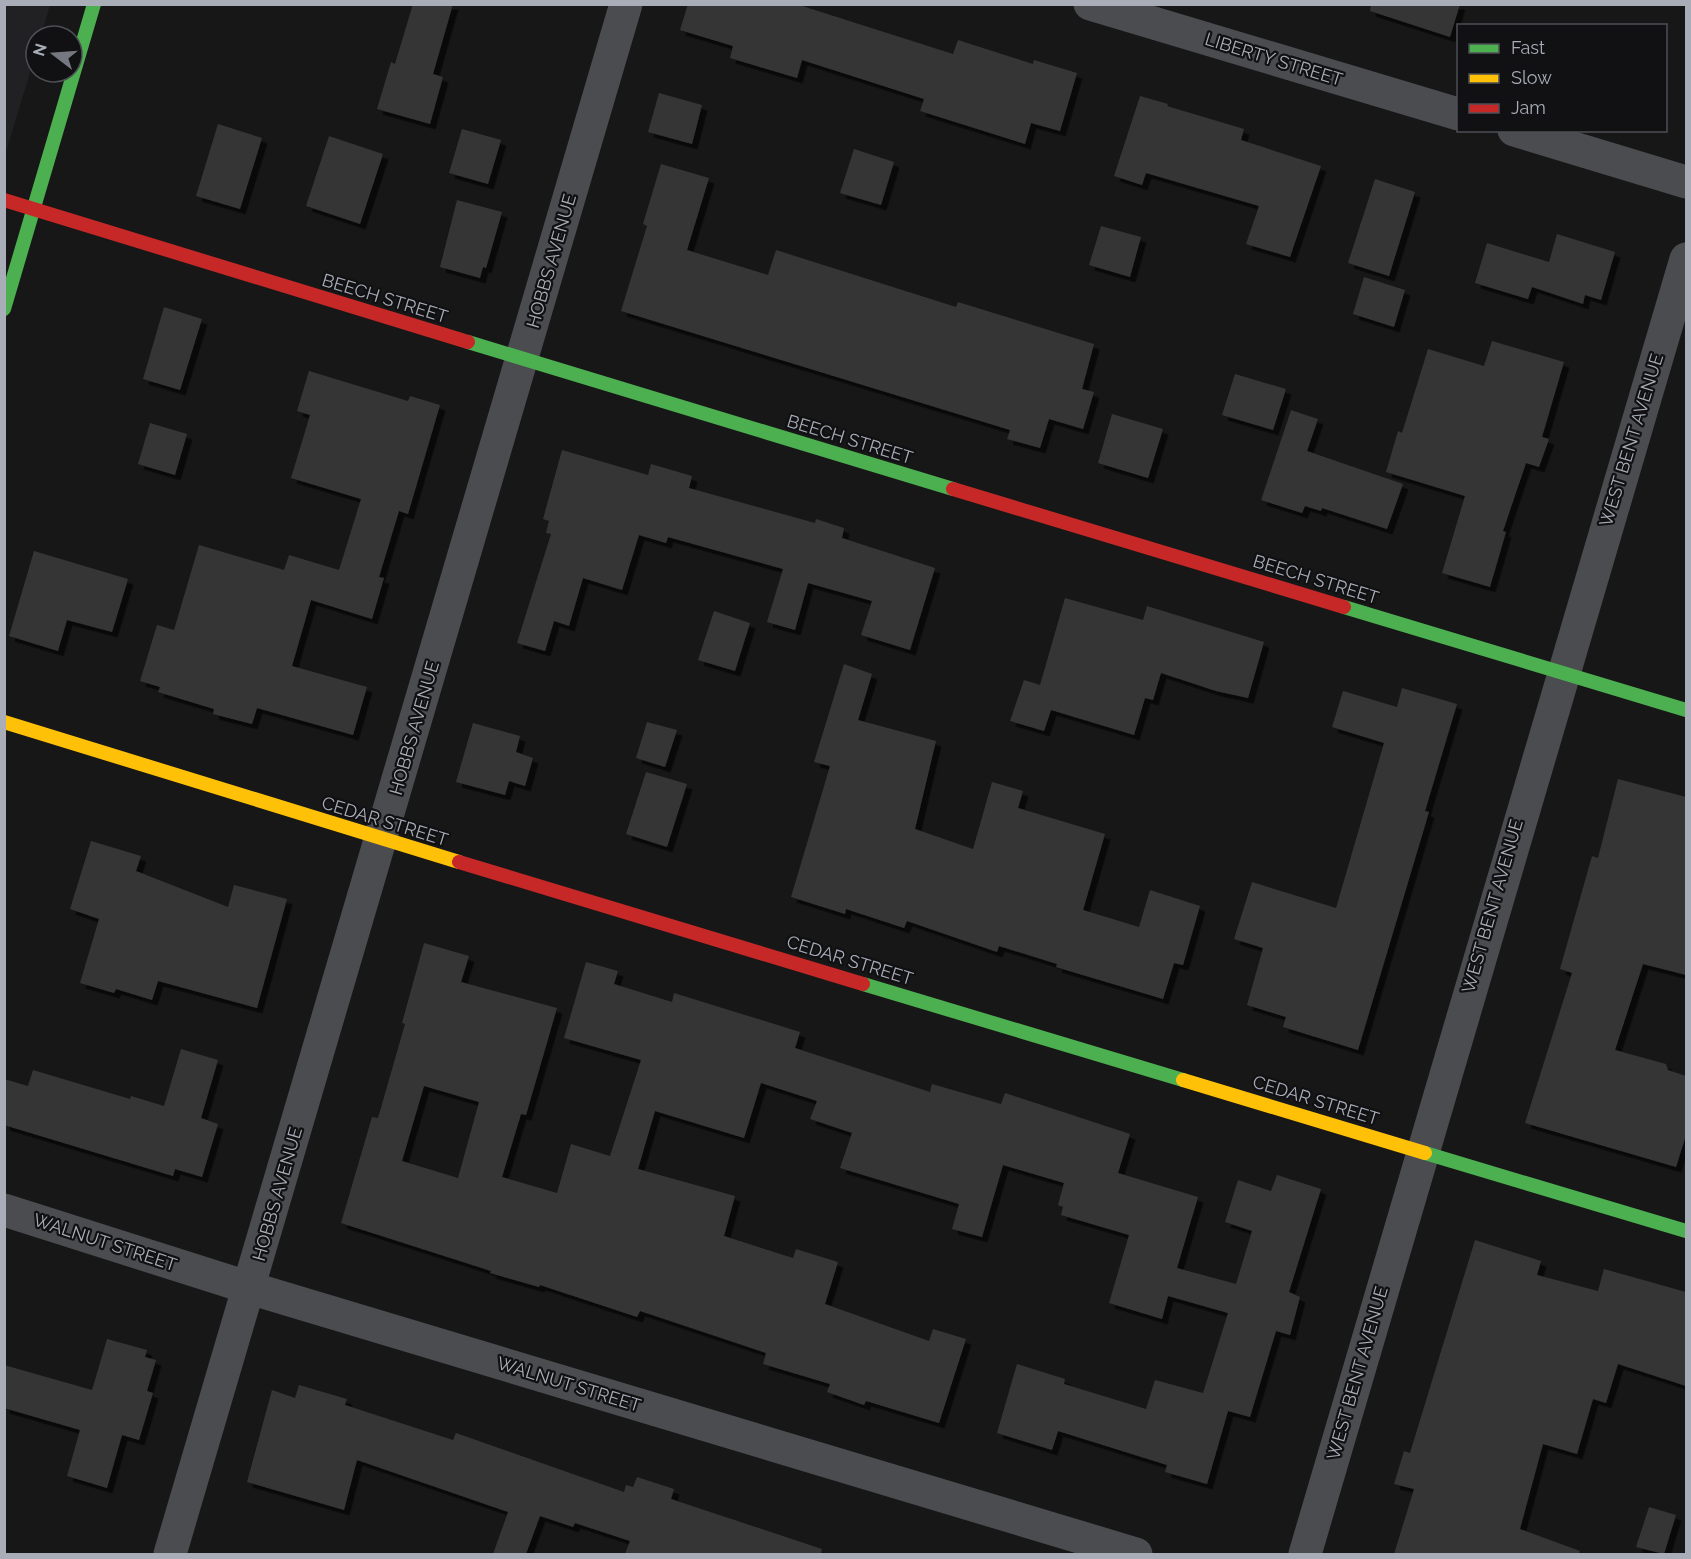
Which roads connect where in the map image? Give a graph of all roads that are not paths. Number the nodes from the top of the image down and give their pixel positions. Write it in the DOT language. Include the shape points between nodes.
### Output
graph roads {
  1 [pos="94,4"];
  2 [pos="626,4"];
  3 [pos="1090,4"];
  4 [pos="1457,114"];
  5 [pos="1521,132"];
  6 [pos="1686,182"];
  7 [pos="4,200"];
  8 [pos="34,209"];
  9 [pos="1686,259"];
  10 [pos="4,309"];
  11 [pos="522,359"];
  12 [pos="1561,672"];
  13 [pos="1686,710"];
  14 [pos="4,722"];
  15 [pos="381,839"];
  16 [pos="1421,1150"];
  17 [pos="4,1210"];
  18 [pos="1686,1231"];
  19 [pos="250,1288"];
  20 [pos="170,1554"];
  21 [pos="1136,1554"];
  22 [pos="1305,1554"];
  1 -- 8 [label="street"];
  2 -- 11 [label="street, HOBBS AVENUE"];
  3 -- 4 [label="street, LIBERTY STREET"];
  5 -- 6 [label="street"];
  7 -- 8 [label="street, BEECH STREET"];
  8 -- 10 [label="street"];
  8 -- 11 [label="street, BEECH STREET"];
  9 -- 12 [label="street, WEST BENT AVENUE"];
  11 -- 12 [label="street, BEECH STREET"];
  11 -- 15 [label="street, HOBBS AVENUE"];
  12 -- 13 [label="street, BEECH STREET"];
  12 -- 16 [label="street, WEST BENT AVENUE"];
  14 -- 15 [label="street, CEDAR STREET"];
  15 -- 16 [label="street, CEDAR STREET"];
  15 -- 19 [label="street, HOBBS AVENUE"];
  16 -- 18 [label="street, CEDAR STREET"];
  16 -- 22 [label="street, WEST BENT AVENUE"];
  17 -- 19 [label="street, WALNUT STREET"];
  19 -- 20 [label="street, HOBBS AVENUE"];
  19 -- 21 [label="street, WALNUT STREET"];
}
